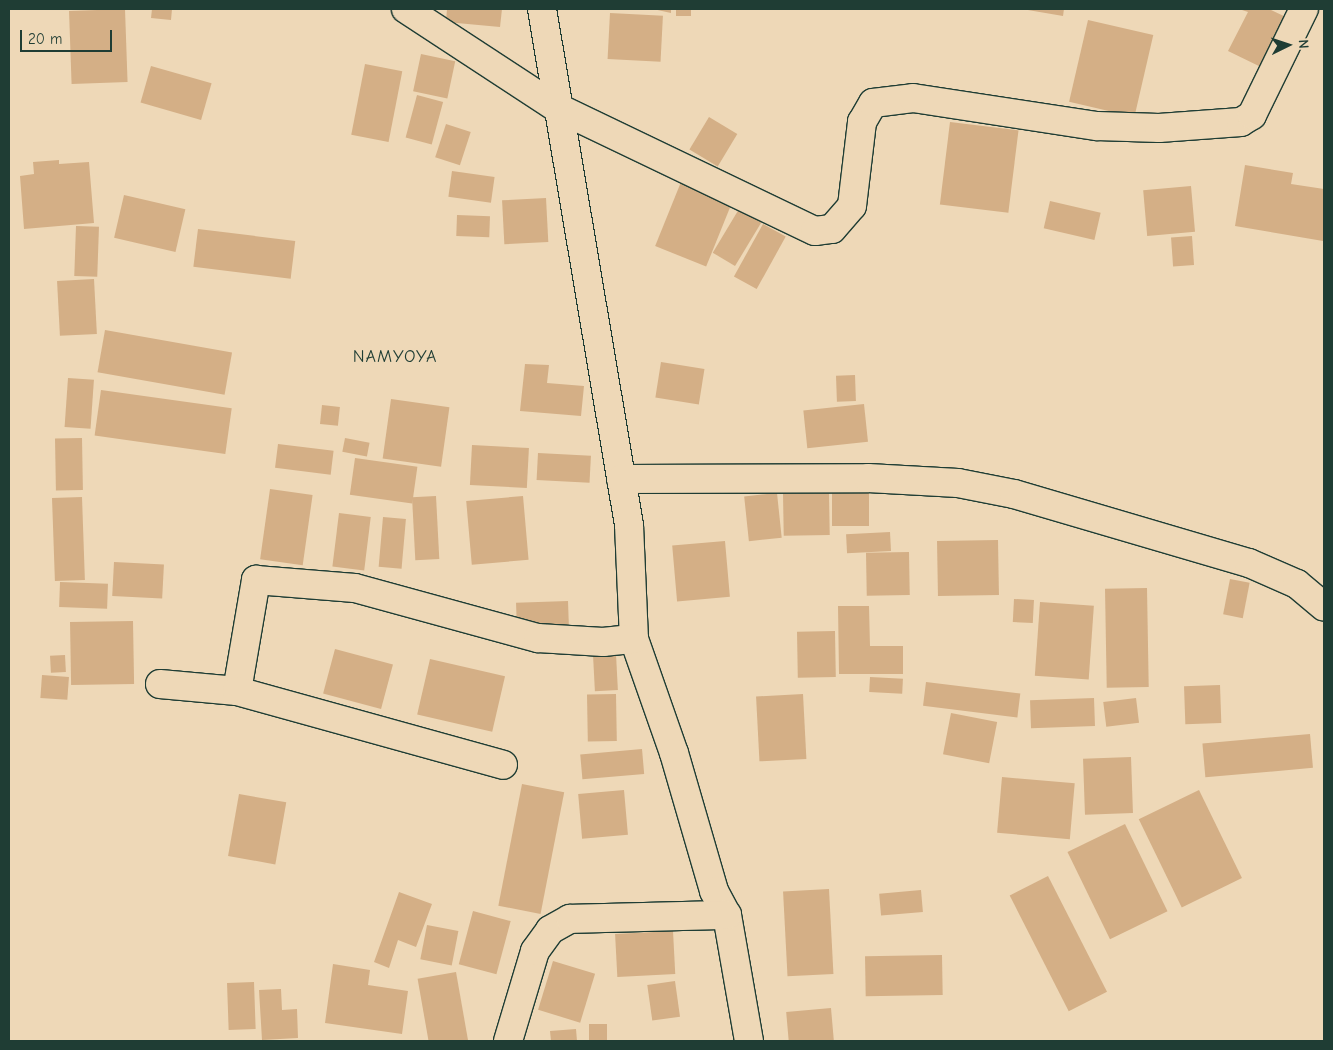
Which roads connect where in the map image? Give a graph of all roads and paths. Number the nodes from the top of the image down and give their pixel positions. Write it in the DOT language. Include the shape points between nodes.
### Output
graph roads {
  1 [pos="406,9"];
  2 [pos="542,9"];
  3 [pos="1304,9"];
  4 [pos="556,108"];
  5 [pos="622,479"];
  6 [pos="1324,606"];
  7 [pos="634,639"];
  8 [pos="160,684"];
  9 [pos="237,691"];
  10 [pos="503,765"];
  11 [pos="727,915"];
  12 [pos="508,1041"];
  13 [pos="749,1041"];
  1 -- 4 [label="street" via="440,27"];
  2 -- 4 [label="street"];
  3 -- 4 [label="street" via="1252,115 1241,122 1159,128 1097,126 913,98 886,98 873,103 862,122 852,206 843,221 825,230 804,226"];
  4 -- 5 [label="street"];
  5 -- 6 [label="street" via="868,478 958,483 1014,494 1249,563 1297,584"];
  5 -- 7 [label="street" via="629,525"];
  7 -- 9 [label="street" via="603,642 538,638 355,588 256,580"];
  7 -- 11 [label="street" via="714,891"];
  8 -- 9 [label="street"];
  9 -- 10 [label="street"];
  11 -- 12 [label="street" via="570,919 550,930 535,951"];
  11 -- 13 [label="street"];
}
